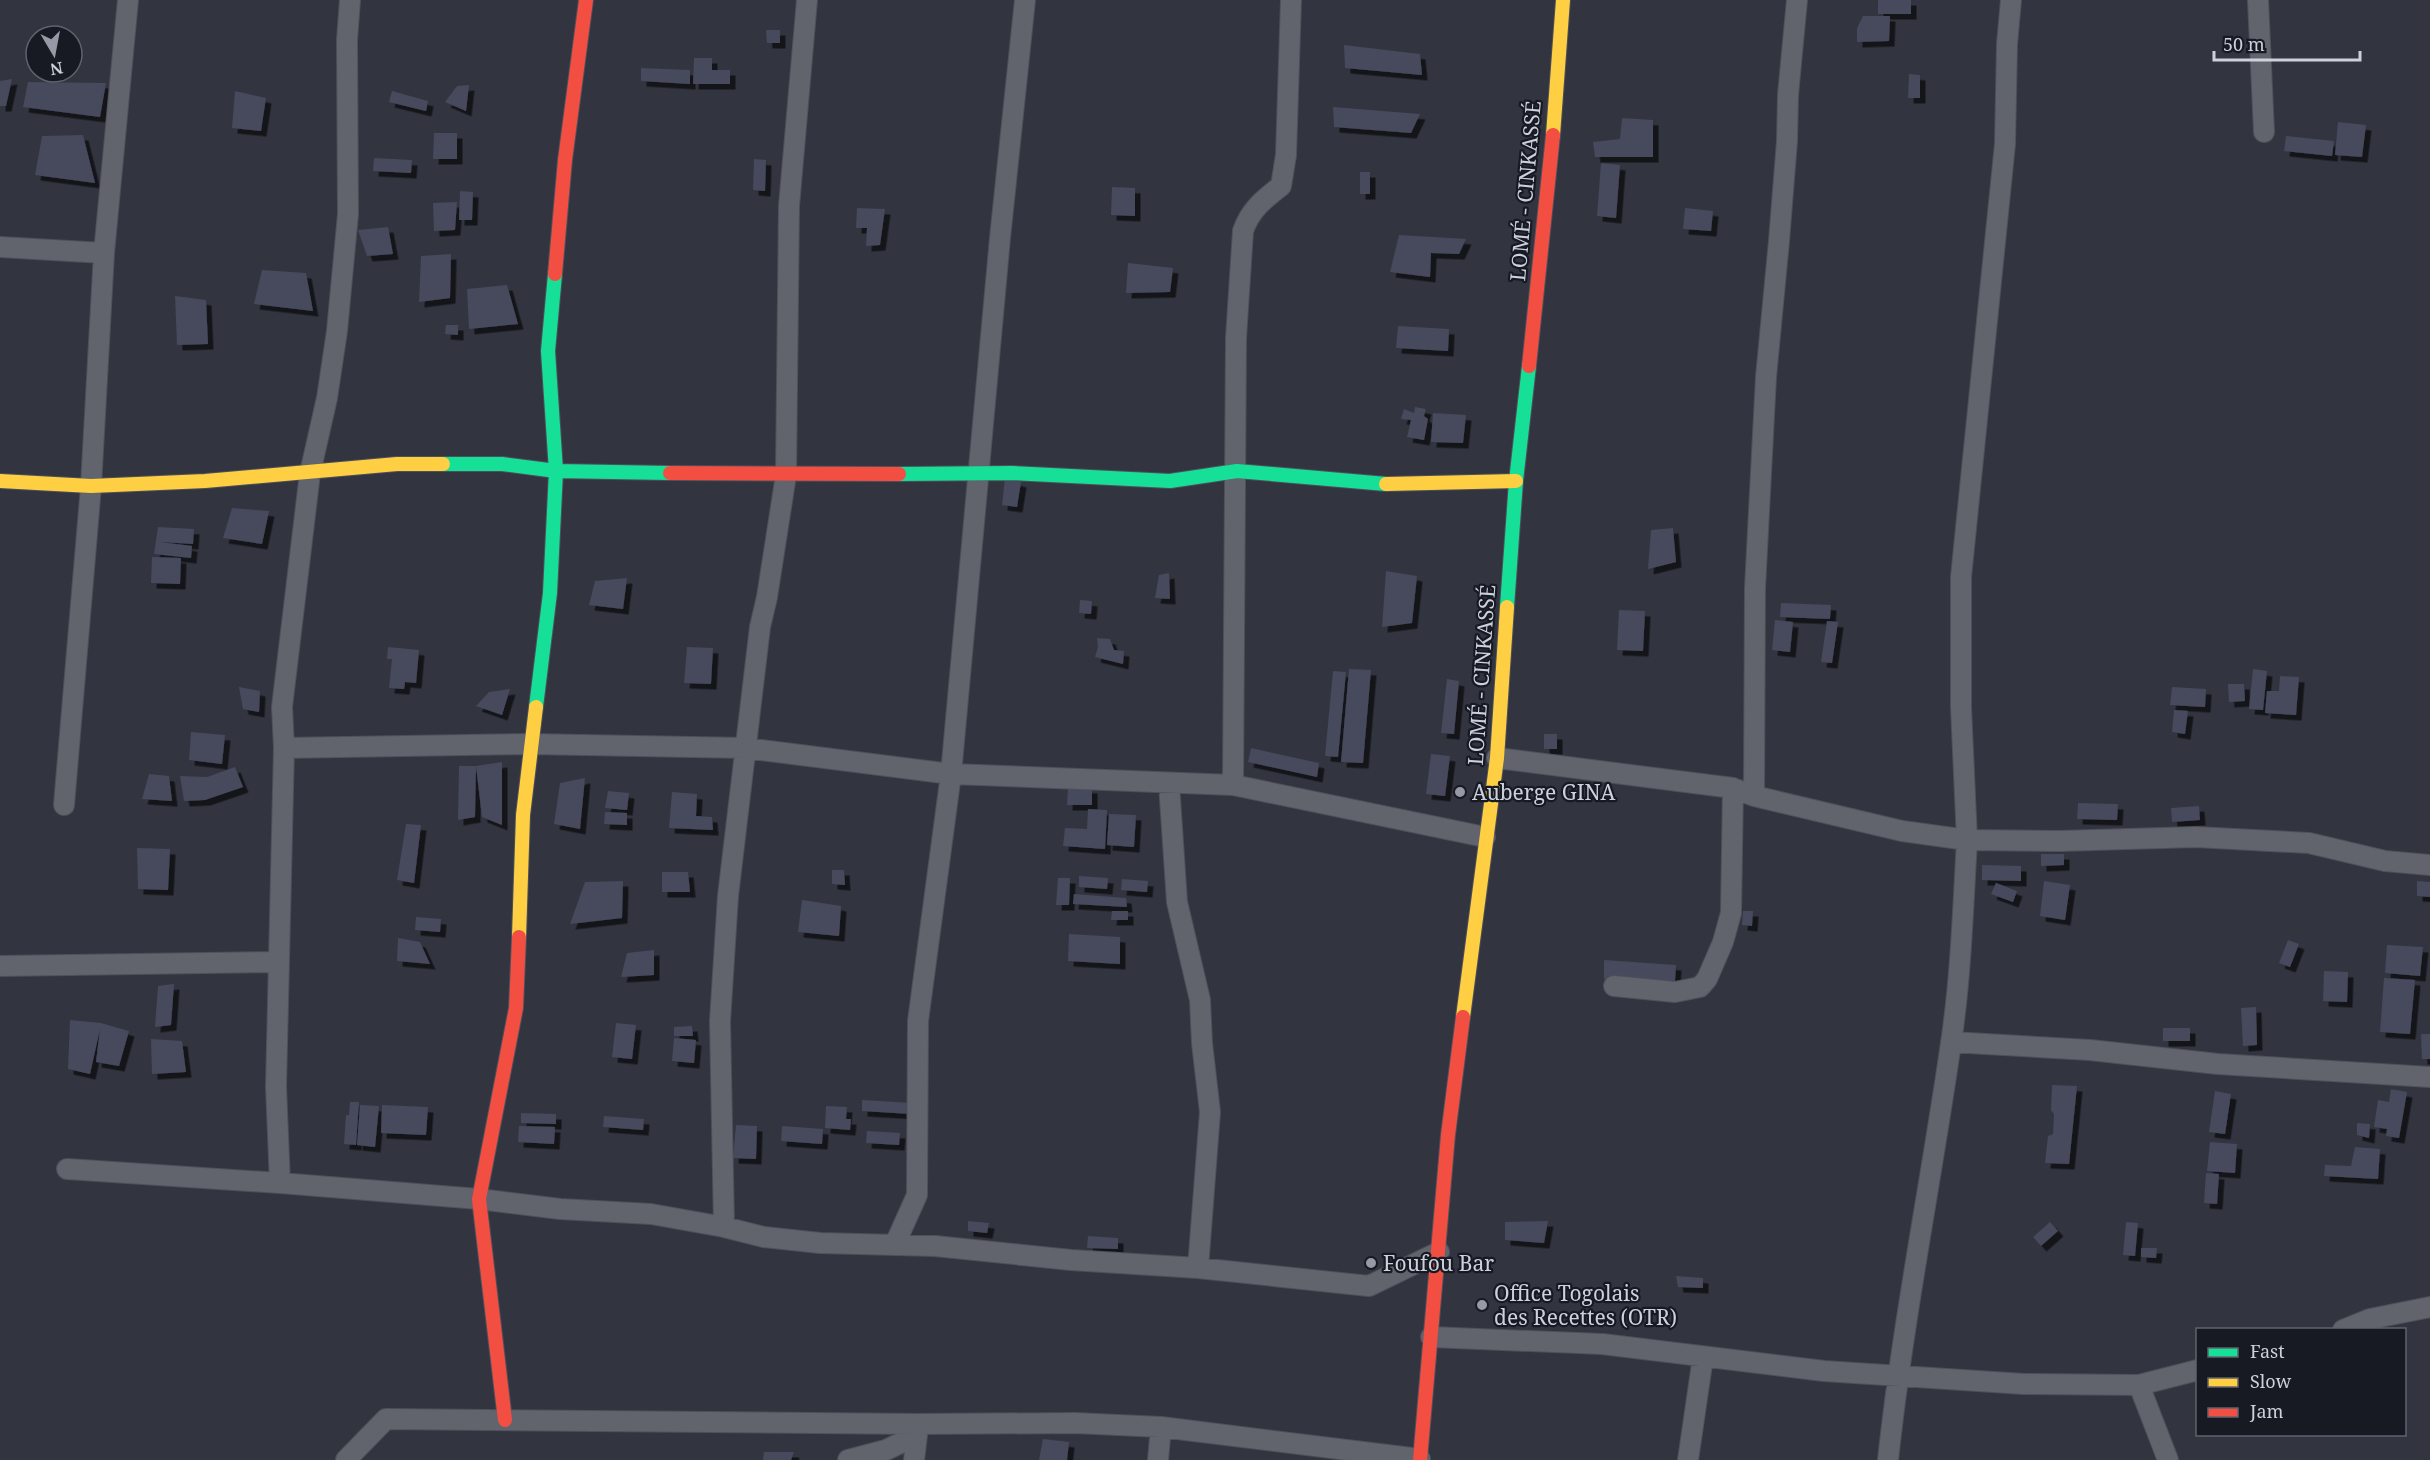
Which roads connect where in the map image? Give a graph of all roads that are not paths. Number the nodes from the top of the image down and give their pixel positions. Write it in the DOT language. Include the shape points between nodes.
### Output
graph roads {
  1 [pos="128,0"];
  2 [pos="350,0"];
  3 [pos="586,0"];
  4 [pos="807,0"];
  5 [pos="1025,0"];
  6 [pos="1291,0"];
  7 [pos="1563,0"];
  8 [pos="1797,0"];
  9 [pos="2011,0"];
  10 [pos="2258,0"];
  11 [pos="2264,132"];
  12 [pos="0,247"];
  13 [pos="104,253"];
  14 [pos="556,471"];
  15 [pos="1237,471"];
  16 [pos="310,473"];
  17 [pos="786,475"];
  18 [pos="980,475"];
  19 [pos="0,481"];
  20 [pos="1516,481"];
  21 [pos="92,486"];
  22 [pos="530,744"];
  23 [pos="284,748"];
  24 [pos="745,748"];
  25 [pos="1497,758"];
  26 [pos="951,774"];
  27 [pos="1168,784"];
  28 [pos="1233,785"];
  29 [pos="1734,788"];
  30 [pos="1754,796"];
  31 [pos="64,805"];
  32 [pos="1485,837"];
  33 [pos="1967,840"];
  34 [pos="2430,865"];
  35 [pos="278,962"];
  36 [pos="0,966"];
  37 [pos="1614,986"];
  38 [pos="1951,1042"];
  39 [pos="2430,1077"];
  40 [pos="68,1169"];
  41 [pos="280,1183"];
  42 [pos="479,1200"];
  43 [pos="724,1227"];
  44 [pos="895,1244"];
  45 [pos="1439,1252"];
  46 [pos="1198,1268"];
  47 [pos="2430,1307"];
  48 [pos="2346,1328"];
  49 [pos="1431,1337"];
  50 [pos="1702,1357"];
  51 [pos="2196,1371"];
  52 [pos="1897,1376"];
  53 [pos="2139,1385"];
  54 [pos="505,1420"];
  55 [pos="1161,1427"];
  56 [pos="917,1430"];
  57 [pos="1420,1459"];
  58 [pos="346,1460"];
  59 [pos="848,1460"];
  60 [pos="914,1460"];
  61 [pos="1158,1460"];
  62 [pos="1688,1460"];
  63 [pos="1888,1460"];
  64 [pos="2168,1460"];
  1 -- 13 [label="street"];
  2 -- 16 [label="street" via="348,214 329,387"];
  3 -- 14 [label="main road" via="565,160 548,351"];
  4 -- 17 [label="street" via="789,206"];
  5 -- 18 [label="street"];
  6 -- 15 [label="street" via="1286,155 1281,186 1248,216 1243,231 1236,338"];
  7 -- 20 [label="main road, LOMÉ - CINKASSÉ"];
  8 -- 30 [label="street" via="1766,377 1755,588"];
  9 -- 33 [label="street" via="2006,144 1961,578 1960,706"];
  10 -- 11 [label="street"];
  12 -- 13 [label="street"];
  13 -- 21 [label="street"];
  14 -- 16 [label="main road" via="502,464 398,464"];
  14 -- 17 [label="main road"];
  14 -- 22 [label="main road" via="549,592"];
  15 -- 18 [label="main road" via="1170,481 1012,473"];
  15 -- 20 [label="main road" via="1384,484"];
  15 -- 28 [label="street"];
  16 -- 21 [label="main road"];
  16 -- 23 [label="street" via="282,707"];
  17 -- 18 [label="main road"];
  17 -- 24 [label="street" via="760,627"];
  18 -- 26 [label="street"];
  19 -- 21 [label="main road"];
  20 -- 25 [label="main road, LOMÉ - CINKASSÉ"];
  21 -- 31 [label="street"];
  22 -- 23 [label="street"];
  22 -- 24 [label="street"];
  22 -- 42 [label="main road" via="516,1008"];
  23 -- 35 [label="street"];
  24 -- 26 [label="street"];
  24 -- 43 [label="street" via="728,896 720,1022"];
  25 -- 29 [label="street"];
  25 -- 32 [label="main road, LOMÉ - CINKASSÉ"];
  26 -- 27 [label="street"];
  26 -- 44 [label="street" via="918,1021 917,1195"];
  27 -- 28 [label="street"];
  27 -- 46 [label="street" via="1177,902 1200,1000 1210,1112"];
  28 -- 32 [label="street"];
  29 -- 30 [label="street"];
  29 -- 37 [label="street" via="1731,913 1707,979 1700,987 1675,992"];
  30 -- 33 [label="street" via="1902,831"];
  32 -- 45 [label="main road, LOMÉ - CINKASSÉ" via="1448,1135"];
  33 -- 34 [label="street" via="2196,837 2298,842 2385,861"];
  33 -- 38 [label="street"];
  35 -- 36 [label="street"];
  35 -- 41 [label="street" via="276,1087"];
  38 -- 39 [label="street"];
  38 -- 52 [label="street"];
  40 -- 41 [label="street"];
  41 -- 42 [label="street"];
  42 -- 43 [label="street" via="651,1214"];
  42 -- 54 [label="main road"];
  43 -- 44 [label="street" via="820,1244"];
  44 -- 46 [label="street"];
  45 -- 46 [label="street" via="1369,1286"];
  45 -- 49 [label="main road, LOMÉ - CINKASSÉ"];
  47 -- 48 [label="street"];
  49 -- 50 [label="street" via="1602,1344"];
  49 -- 57 [label="main road, LOMÉ - CINKASSÉ"];
  50 -- 52 [label="street"];
  50 -- 62 [label="street"];
  51 -- 53 [label="street"];
  52 -- 53 [label="street" via="2024,1384"];
  52 -- 63 [label="street"];
  53 -- 64 [label="street"];
  54 -- 56 [label="street"];
  54 -- 58 [label="street" via="386,1419"];
  55 -- 56 [label="street" via="1075,1423"];
  55 -- 57 [label="street"];
  55 -- 61 [label="street"];
  56 -- 59 [label="street" via="886,1450"];
  56 -- 60 [label="street"];
}
